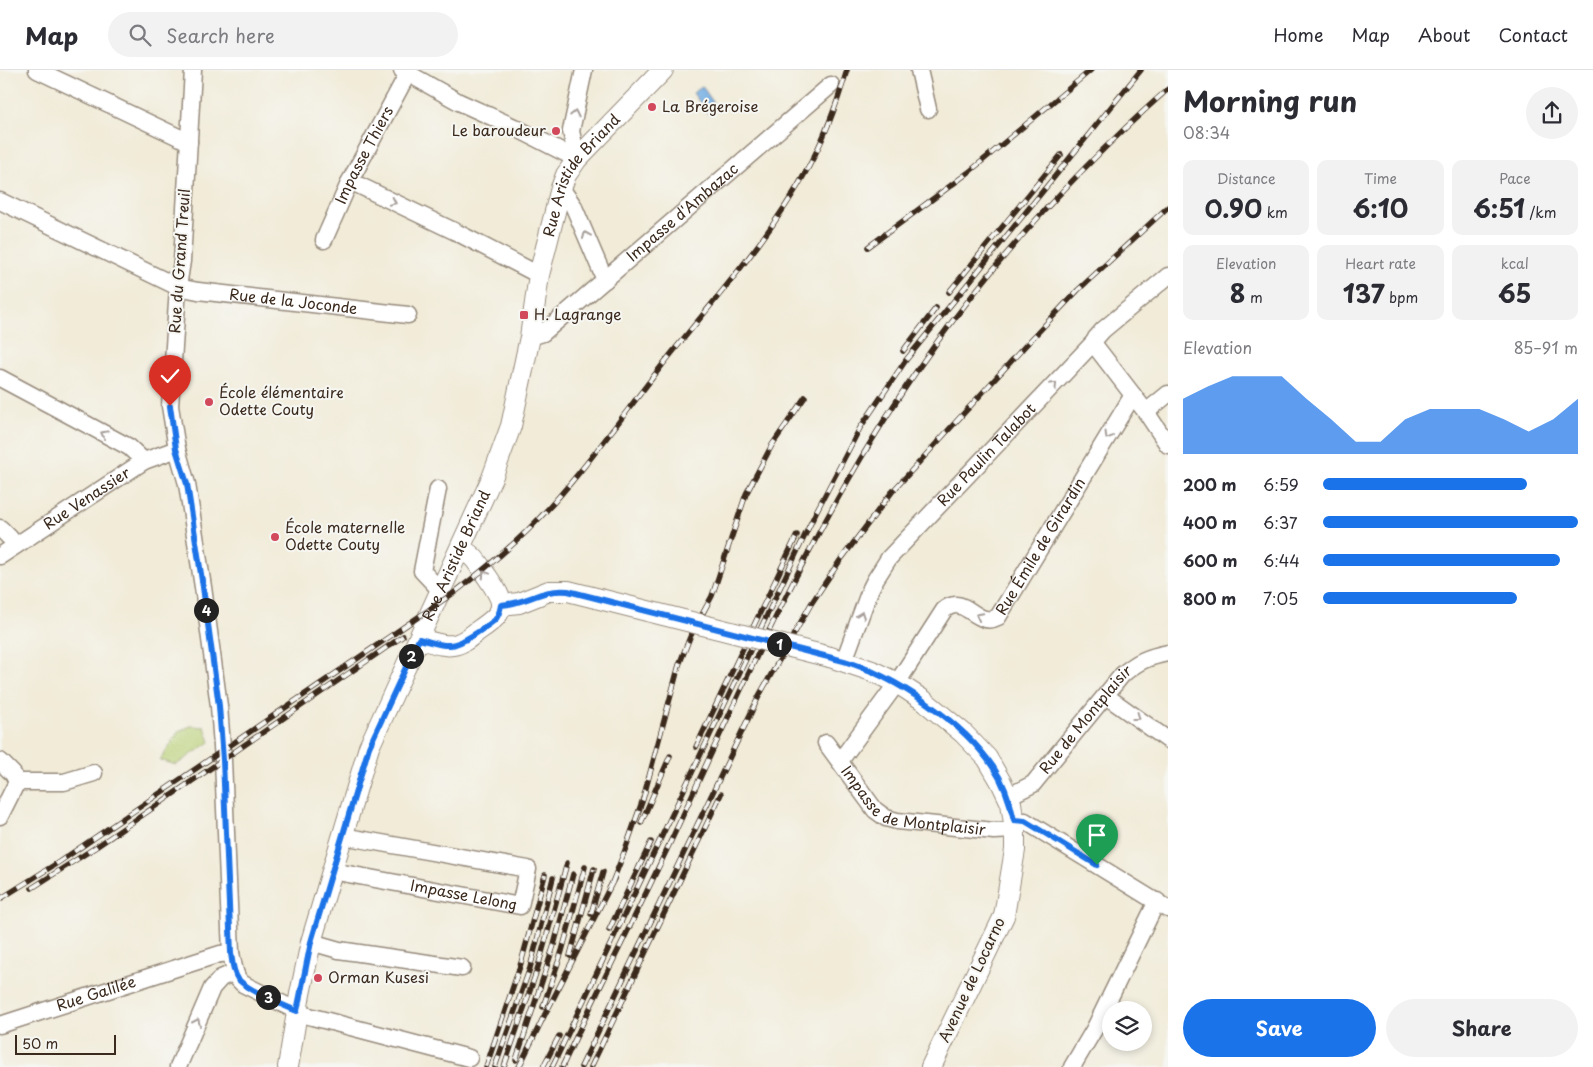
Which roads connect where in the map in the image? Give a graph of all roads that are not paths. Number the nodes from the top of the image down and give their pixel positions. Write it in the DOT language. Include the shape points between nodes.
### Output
graph roads {
  1 [pos="37,70"];
  2 [pos="193,70"];
  3 [pos="584,70"];
  4 [pos="663,70"];
  5 [pos="919,70"];
  6 [pos="405,72"];
  7 [pos="831,85"];
  8 [pos="928,109"];
  9 [pos="189,142"];
  10 [pos="577,159"];
  11 [pos="350,180"];
  12 [pos="560,188"];
  13 [pos="0,201"];
  14 [pos="324,240"];
  15 [pos="538,275"];
  16 [pos="1168,276"];
  17 [pos="605,280"];
  18 [pos="178,287"];
  19 [pos="408,315"];
  20 [pos="530,337"];
  21 [pos="1094,342"];
  22 [pos="0,378"];
  23 [pos="1168,394"];
  24 [pos="1133,395"];
  25 [pos="1146,412"];
  26 [pos="1168,445"];
  27 [pos="176,449"];
  28 [pos="144,461"];
  29 [pos="438,489"];
  30 [pos="0,528"];
  31 [pos="15,546"];
  32 [pos="460,549"];
  33 [pos="0,556"];
  34 [pos="441,591"];
  35 [pos="501,605"];
  36 [pos="419,639"];
  37 [pos="1168,653"];
  38 [pos="837,659"];
  39 [pos="897,683"];
  40 [pos="1106,696"];
  41 [pos="1168,740"];
  42 [pos="826,743"];
  43 [pos="0,761"];
  44 [pos="840,761"];
  45 [pos="94,773"];
  46 [pos="17,782"];
  47 [pos="1009,796"];
  48 [pos="0,816"];
  49 [pos="1015,825"];
  50 [pos="342,836"];
  51 [pos="332,871"];
  52 [pos="1162,905"];
  53 [pos="311,942"];
  54 [pos="231,953"];
  55 [pos="192,963"];
  56 [pos="462,968"];
  57 [pos="228,975"];
  58 [pos="297,1011"];
  59 [pos="0,1025"];
  60 [pos="469,1058"];
  61 [pos="178,1067"];
  62 [pos="288,1067"];
  63 [pos="932,1067"];
  64 [pos="1072,1067"];
  1 -- 9 [label="street"];
  2 -- 9 [label="street, Rue du Grand Treuil"];
  10 -- 3 [label="street, one-way" via="571,131"];
  4 -- 10 [label="street, Rue Aristide Briand"];
  5 -- 8 [label="street"];
  6 -- 10 [label="street"];
  6 -- 11 [label="street, Impasse Thiers"];
  7 -- 17 [label="street, Impasse d'Ambazac"];
  9 -- 18 [label="street, Rue du Grand Treuil"];
  10 -- 12 [label="street, Rue Aristide Briand"];
  11 -- 14 [label="street, Impasse Thiers"];
  11 -- 15 [label="street, one-way"];
  12 -- 15 [label="street, Rue Aristide Briand"];
  17 -- 12 [label="street, one-way" via="573,205"];
  13 -- 18 [label="street, Rue de la Joconde"];
  15 -- 20 [label="street, Rue Aristide Briand"];
  16 -- 21 [label="street, Rue Paulin Talabot"];
  17 -- 20 [label="street, Impasse d'Ambazac" via="543,333"];
  18 -- 19 [label="street, Rue de la Joconde"];
  18 -- 27 [label="street, Rue du Grand Treuil" via="170,406"];
  20 -- 32 [label="street, Rue Aristide Briand" via="511,426"];
  21 -- 24 [label="street"];
  38 -- 21 [label="street, Rue Paulin Talabot, one-way" via="889,558"];
  28 -- 22 [label="street, one-way" via="129,447"];
  23 -- 25 [label="street"];
  24 -- 25 [label="street"];
  24 -- 39 [label="street, Rue Émile de Girardin, one-way" via="998,617 991,621 982,619 961,605 949,606"];
  25 -- 26 [label="street"];
  27 -- 28 [label="street, Rue Venassier"];
  27 -- 54 [label="street, Rue du Grand Treuil" via="187,484 222,734"];
  28 -- 31 [label="street, Rue Venassier"];
  29 -- 34 [label="street" via="422,572"];
  30 -- 31 [label="street"];
  31 -- 33 [label="street, Rue Venassier"];
  32 -- 34 [label="street, Rue Aristide Briand"];
  35 -- 32 [label="street, one-way" via="498,592 472,554"];
  34 -- 36 [label="street, Rue Aristide Briand"];
  35 -- 36 [label="street" via="495,620 462,642 441,645"];
  35 -- 38 [label="street, Avenue de Locarno, bridge" via="518,603 549,591 568,591"];
  36 -- 50 [label="street, Rue Aristide Briand" via="369,747"];
  37 -- 40 [label="street, Rue de Montplaisir" via="1148,657 1133,665"];
  38 -- 39 [label="street, Avenue de Locarno" via="872,670"];
  39 -- 44 [label="street, Rue Émile de Girardin"];
  39 -- 47 [label="street, Avenue de Locarno" via="923,700 974,743 995,769"];
  40 -- 41 [label="street, one-way"];
  40 -- 47 [label="street, Rue de Montplaisir" via="1034,784"];
  42 -- 44 [label="street, Impasse de Montplaisir"];
  43 -- 46 [label="street"];
  44 -- 49 [label="street, Impasse de Montplaisir" via="874,810 886,818 994,831"];
  45 -- 46 [label="street" via="64,782"];
  46 -- 48 [label="street"];
  47 -- 49 [label="street, Avenue de Locarno"];
  49 -- 52 [label="street" via="1025,821"];
  49 -- 63 [label="street, Avenue de Locarno" via="1015,850 1004,916"];
  50 -- 51 [label="street, Rue Aristide Briand"];
  50 -- 51 [label="street, Impasse Lelong" via="528,869 520,906"];
  51 -- 53 [label="street, Rue Aristide Briand"];
  52 -- 64 [label="street"];
  53 -- 56 [label="street" via="339,950"];
  53 -- 58 [label="street, Rue Aristide Briand"];
  54 -- 55 [label="street, Rue Galilée"];
  54 -- 57 [label="street, Rue du Grand Treuil"];
  55 -- 57 [label="street"];
  55 -- 59 [label="street, Rue Galilée"];
  57 -- 58 [label="street"];
  61 -- 57 [label="street, one-way" via="212,988"];
  58 -- 60 [label="street"];
  58 -- 62 [label="street, Rue Aristide Briand"];
}
